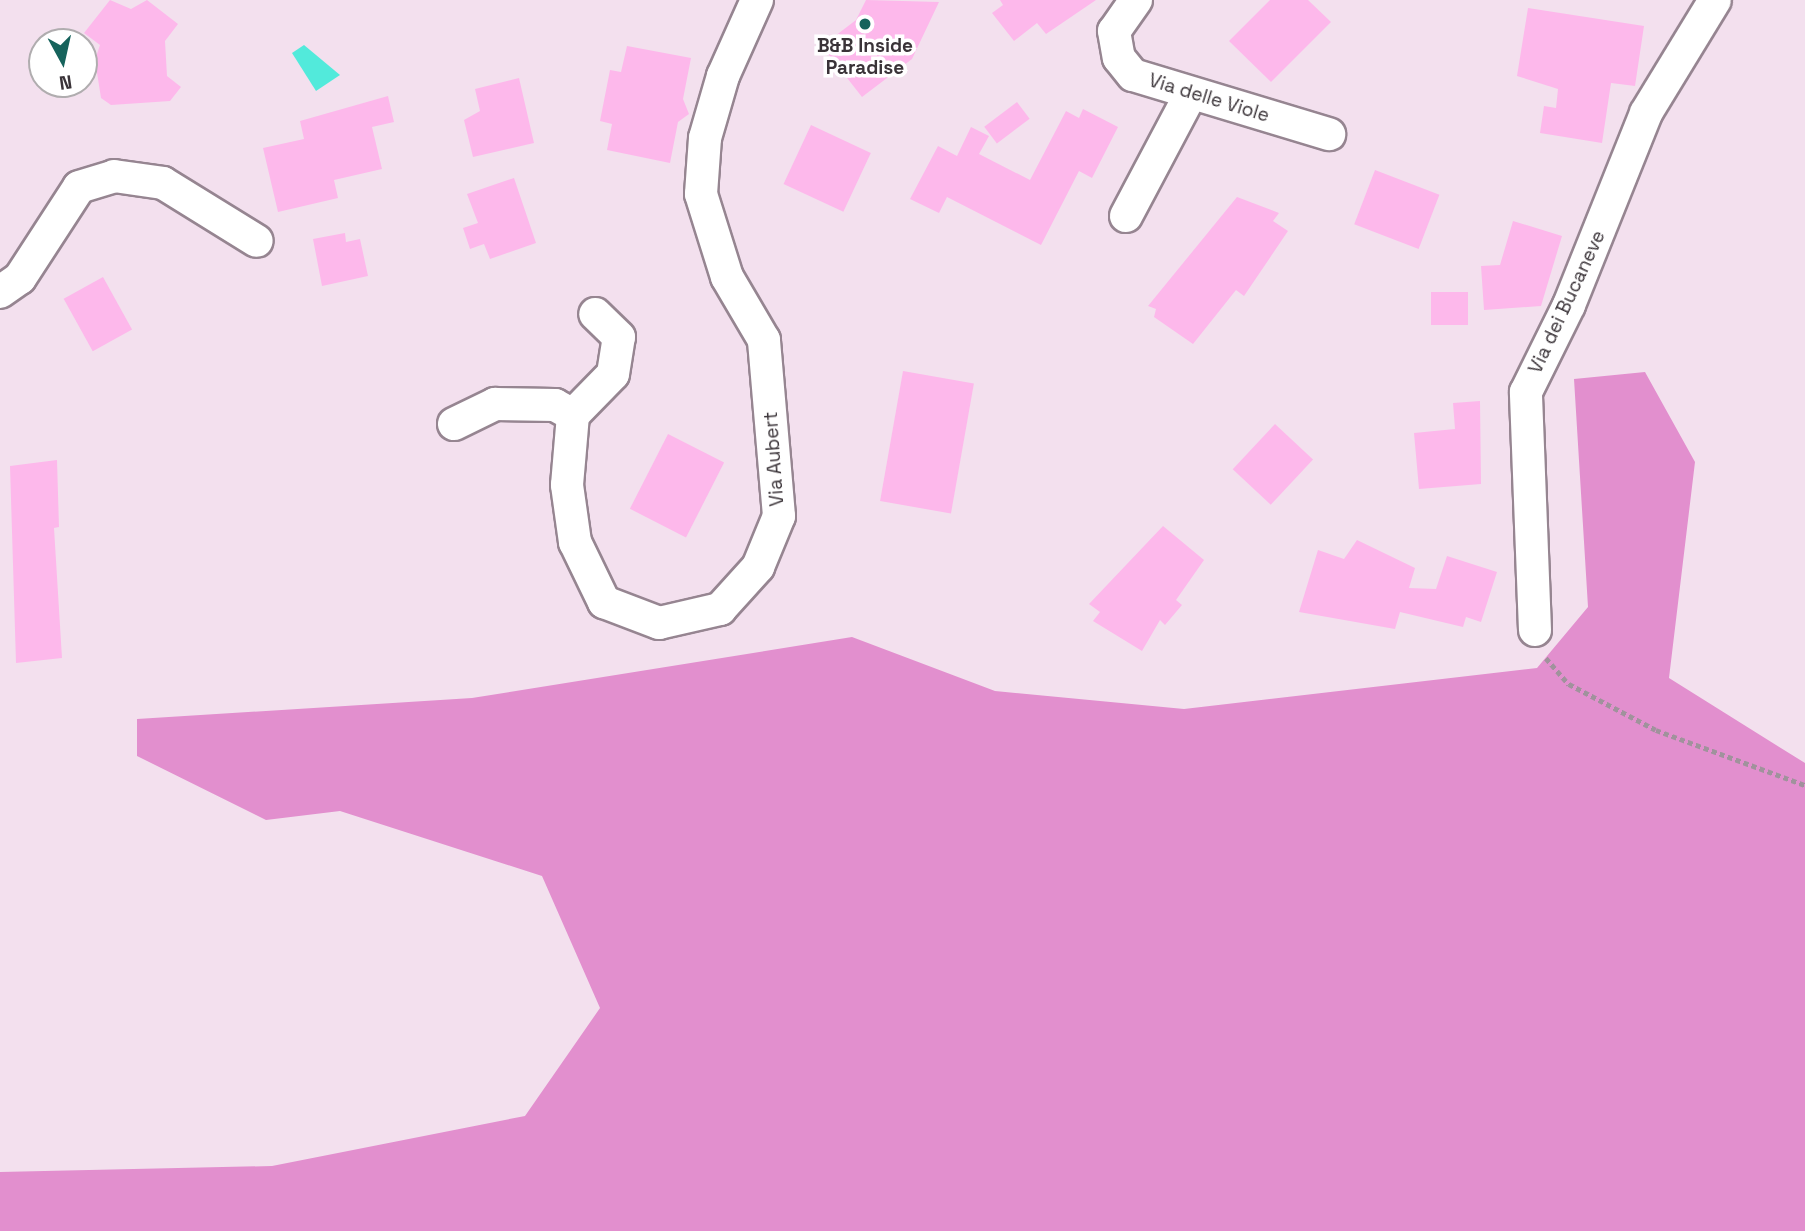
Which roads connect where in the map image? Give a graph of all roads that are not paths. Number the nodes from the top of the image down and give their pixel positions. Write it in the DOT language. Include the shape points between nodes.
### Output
graph roads {
  1 [pos="757,0"];
  2 [pos="1136,0"];
  3 [pos="1715,0"];
  4 [pos="1190,95"];
  5 [pos="1329,134"];
  6 [pos="1126,216"];
  7 [pos="257,241"];
  8 [pos="0,292"];
  9 [pos="595,314"];
  10 [pos="573,415"];
  11 [pos="454,424"];
  12 [pos="1535,630"];
  1 -- 10 [label="street, Via Aubert" via="723,76 705,138 701,194 727,277 764,340 779,516 758,567 720,609 659,623 604,602 575,542 567,485"];
  2 -- 4 [label="street, Via delle Viole" via="1114,31 1119,58 1133,75"];
  3 -- 12 [label="street, Via dei Bucaneve" via="1646,113 1569,305 1525,392"];
  4 -- 5 [label="street, Via delle Viole"];
  4 -- 6 [label="street"];
  7 -- 8 [label="street" via="163,183 114,176 79,187 20,278"];
  9 -- 10 [label="street" via="619,337 613,374"];
  10 -- 11 [label="street" via="555,405 495,404"];
}
